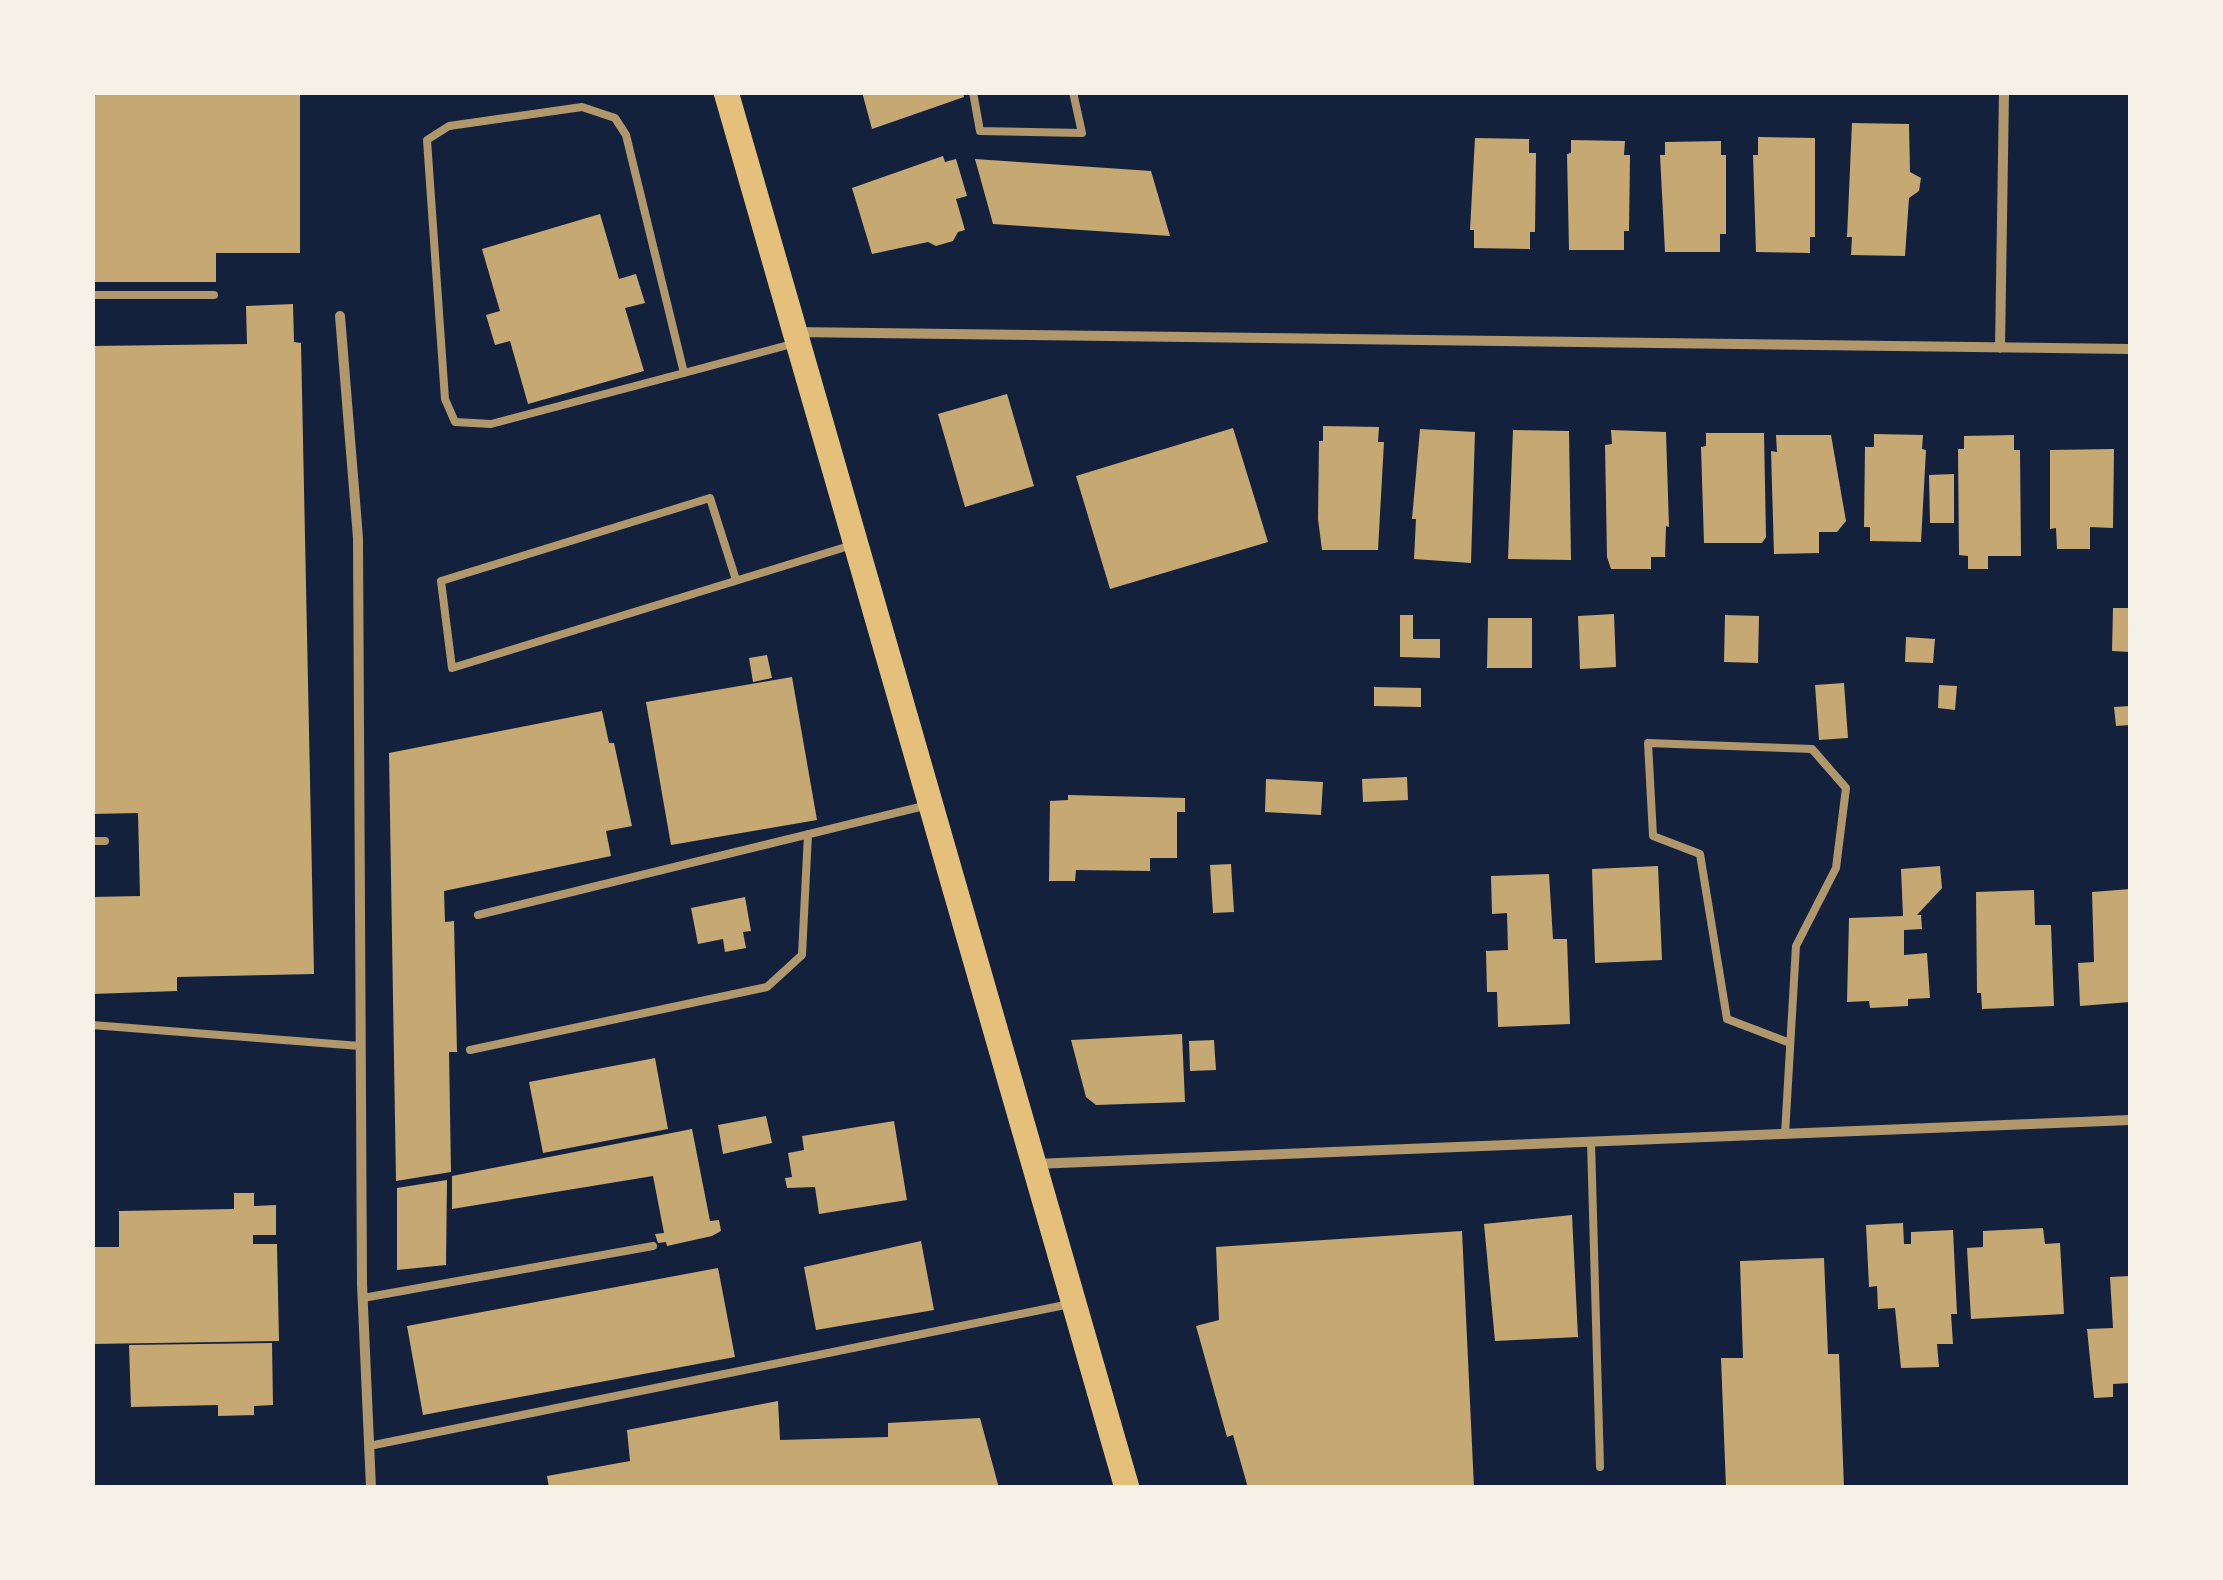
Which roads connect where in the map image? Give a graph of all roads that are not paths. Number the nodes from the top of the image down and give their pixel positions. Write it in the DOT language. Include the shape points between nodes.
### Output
graph roads {
  1 [pos="726,92"];
  2 [pos="974,92"];
  3 [pos="1073,92"];
  4 [pos="2004,92"];
  5 [pos="92,295"];
  6 [pos="214,295"];
  7 [pos="340,316"];
  8 [pos="795,338"];
  9 [pos="2000,348"];
  10 [pos="2130,349"];
  11 [pos="684,373"];
  12 [pos="854,544"];
  13 [pos="736,580"];
  14 [pos="928,805"];
  15 [pos="808,834"];
  16 [pos="92,841"];
  17 [pos="106,841"];
  18 [pos="478,915"];
  19 [pos="92,1026"];
  20 [pos="1790,1044"];
  21 [pos="360,1046"];
  22 [pos="470,1050"];
  23 [pos="2130,1120"];
  24 [pos="1785,1134"];
  25 [pos="1590,1142"];
  26 [pos="1033,1164"];
  27 [pos="653,1246"];
  28 [pos="363,1298"];
  29 [pos="1073,1304"];
  30 [pos="369,1446"];
  31 [pos="1600,1467"];
  32 [pos="371,1488"];
  33 [pos="1127,1488"];
  1 -- 8 [label="main road"];
  2 -- 3 [label="lane" via="980,131 1082,133"];
  4 -- 9 [label="street"];
  5 -- 6 [label="lane"];
  7 -- 21 [label="street" via="358,538"];
  8 -- 9 [label="street"];
  8 -- 11 [label="lane"];
  8 -- 12 [label="main road"];
  9 -- 10 [label="street"];
  11 -- 11 [label="lane" via="492,424 455,422 446,399 427,140 448,126 582,107 615,118 626,134"];
  12 -- 13 [label="lane"];
  12 -- 14 [label="main road"];
  13 -- 13 [label="lane" via="710,498 441,581 452,668"];
  14 -- 15 [label="lane"];
  14 -- 26 [label="main road"];
  15 -- 18 [label="lane"];
  15 -- 22 [label="lane" via="802,955 766,987"];
  16 -- 17 [label="lane"];
  19 -- 21 [label="lane"];
  20 -- 20 [label="lane" via="1796,946 1836,868 1846,788 1812,749 1648,743 1653,836 1700,854 1727,1019"];
  20 -- 24 [label="lane"];
  21 -- 28 [label="street"];
  23 -- 24 [label="street"];
  24 -- 25 [label="street"];
  25 -- 26 [label="street"];
  25 -- 31 [label="lane"];
  26 -- 29 [label="main road"];
  27 -- 28 [label="lane"];
  28 -- 30 [label="street"];
  29 -- 30 [label="lane"];
  29 -- 33 [label="main road"];
  30 -- 32 [label="street"];
}
